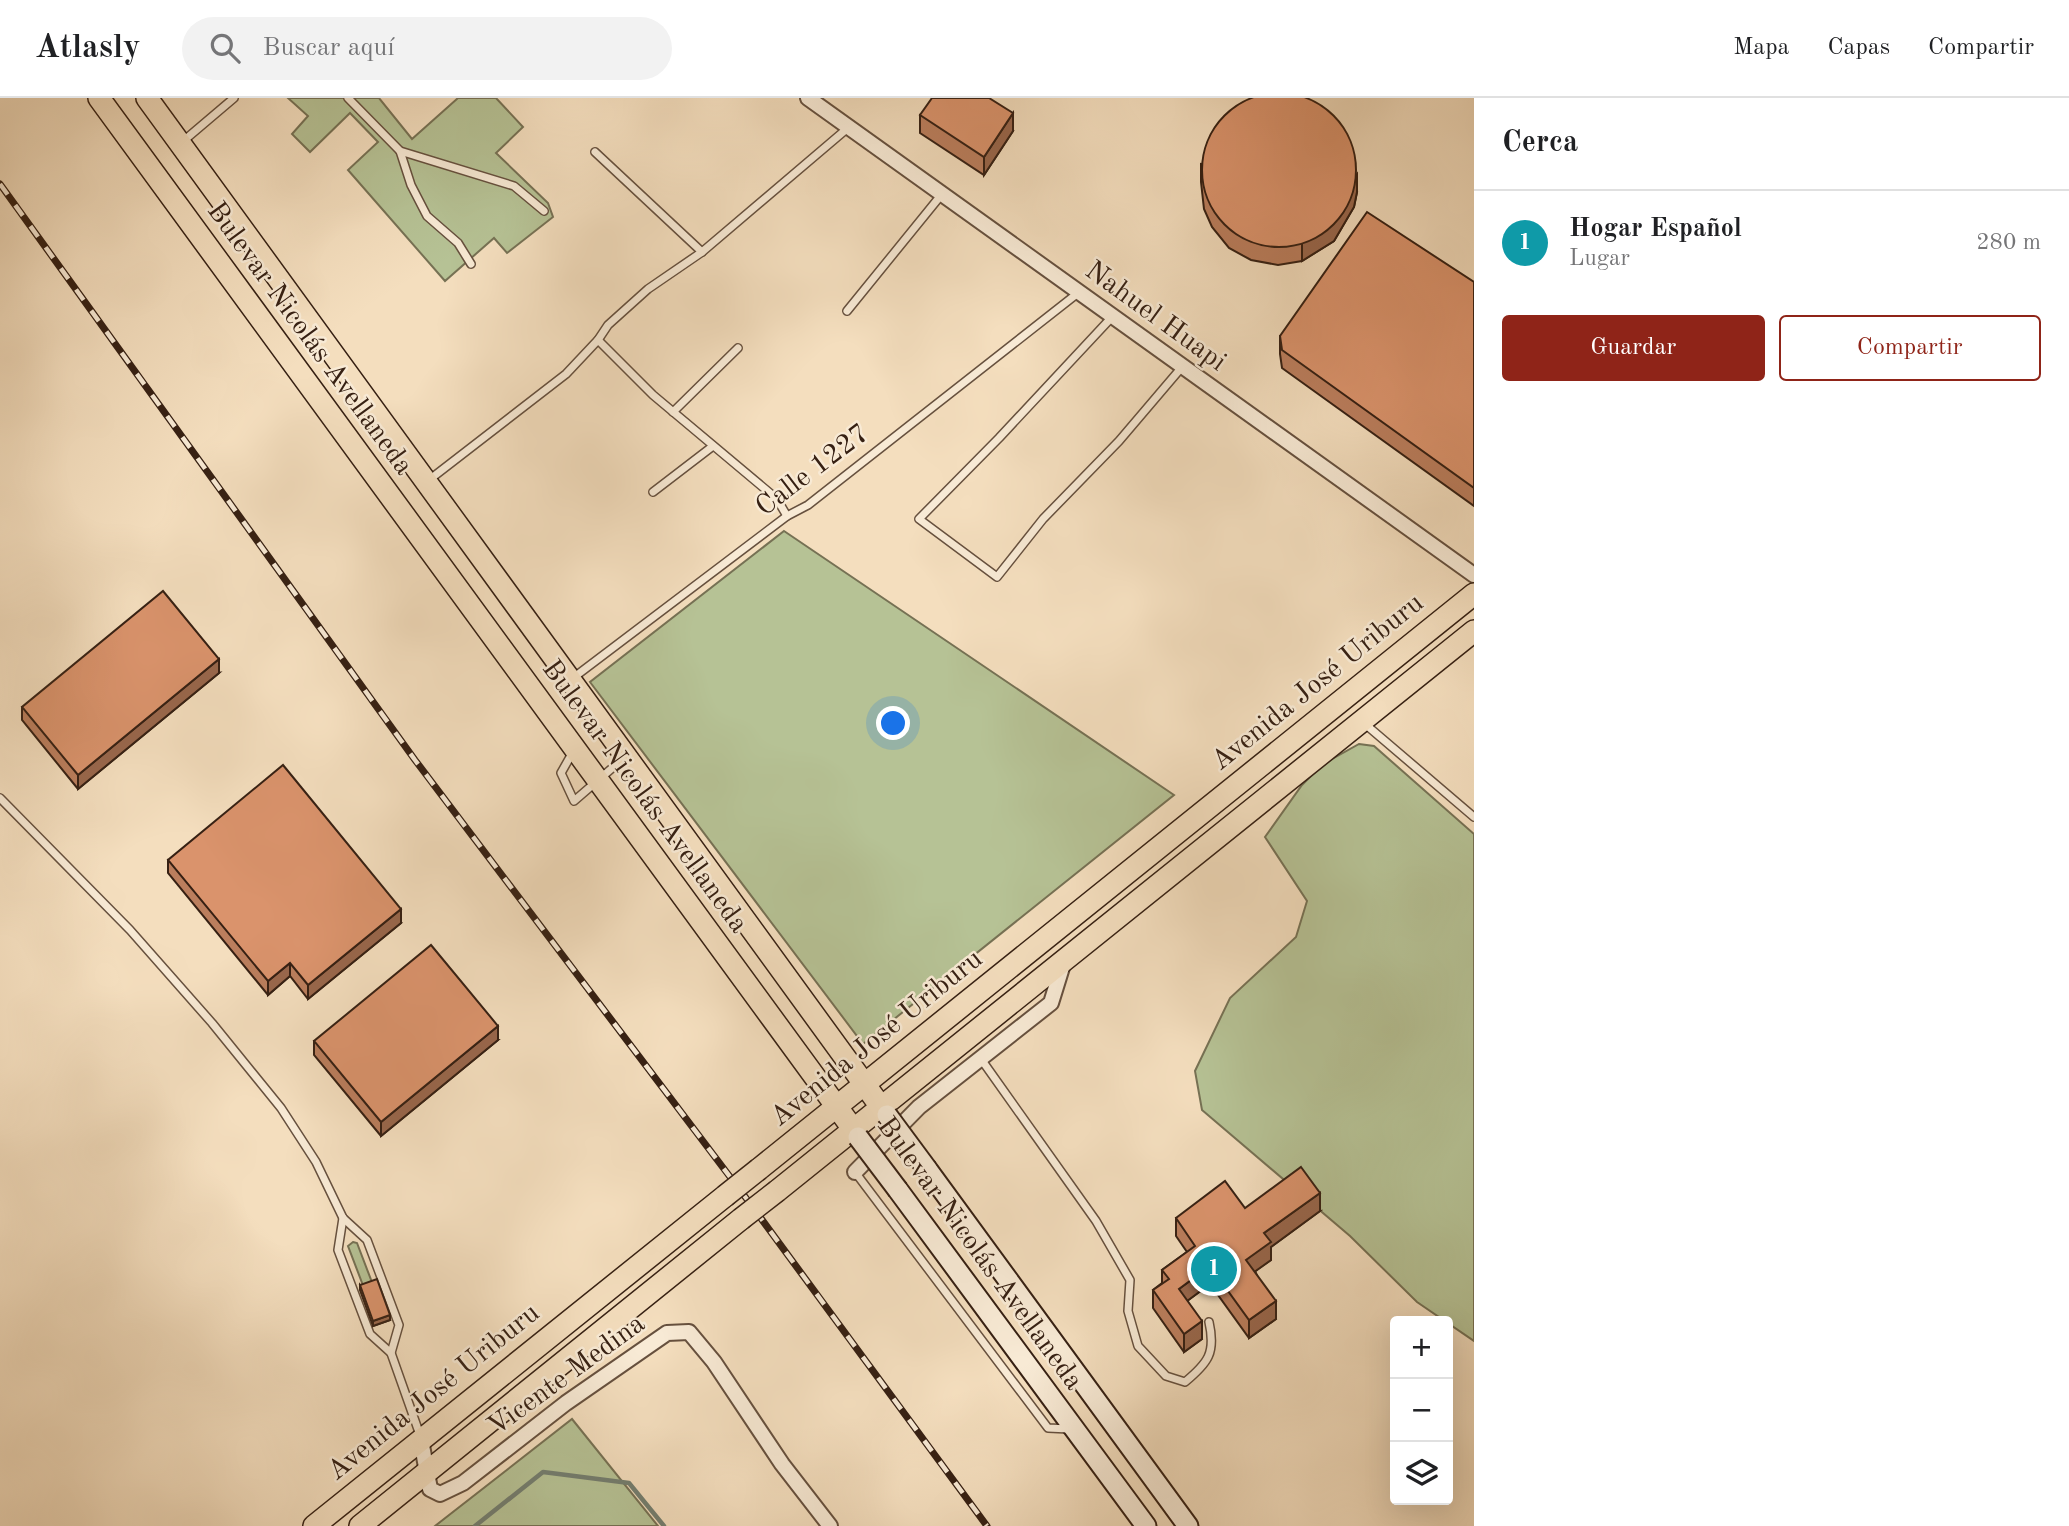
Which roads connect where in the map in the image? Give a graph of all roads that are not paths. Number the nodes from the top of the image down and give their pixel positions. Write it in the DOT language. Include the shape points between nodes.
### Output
graph roads {
  1 [pos="99,98"];
  2 [pos="147,98"];
  3 [pos="234,98"];
  4 [pos="348,98"];
  5 [pos="808,98"];
  6 [pos="849,127"];
  7 [pos="180,144"];
  8 [pos="400,151"];
  9 [pos="595,152"];
  10 [pos="942,194"];
  11 [pos="544,211"];
  12 [pos="702,252"];
  13 [pos="471,264"];
  14 [pos="1078,293"];
  15 [pos="847,311"];
  16 [pos="1112,317"];
  17 [pos="598,340"];
  18 [pos="738,348"];
  19 [pos="1182,367"];
  20 [pos="673,411"];
  21 [pos="713,446"];
  22 [pos="426,483"];
  23 [pos="653,492"];
  24 [pos="787,516"];
  25 [pos="1474,575"];
  26 [pos="1474,594"];
  27 [pos="1474,631"];
  28 [pos="569,680"];
  29 [pos="1362,721"];
  30 [pos="574,750"];
  31 [pos="625,757"];
  32 [pos="596,780"];
  33 [pos="0,798"];
  34 [pos="1474,817"];
  35 [pos="1065,959"];
  36 [pos="981,1059"];
  37 [pos="864,1085"];
  38 [pos="836,1107"];
  39 [pos="884,1111"];
  40 [pos="856,1133"];
  41 [pos="855,1172"];
  42 [pos="343,1218"];
  43 [pos="1209,1322"];
  44 [pos="391,1353"];
  45 [pos="1073,1429"];
  46 [pos="421,1440"];
  47 [pos="426,1473"];
  48 [pos="314,1526"];
  49 [pos="360,1526"];
  50 [pos="830,1526"];
  51 [pos="1146,1526"];
  52 [pos="1188,1526"];
  1 -- 30 [label="main road, Bulevar Nicolás Avellaneda"];
  2 -- 7 [label="main road, Bulevar Nicolás Avellaneda"];
  3 -- 7 [label="lane"];
  4 -- 8 [label="lane"];
  5 -- 6 [label="street, Nahuel Huapi"];
  6 -- 10 [label="street, Nahuel Huapi"];
  6 -- 12 [label="lane"];
  7 -- 22 [label="main road, Bulevar Nicolás Avellaneda"];
  8 -- 11 [label="lane" via="514,186"];
  8 -- 13 [label="lane" via="427,216 458,243"];
  9 -- 12 [label="lane"];
  10 -- 14 [label="street, Nahuel Huapi"];
  10 -- 15 [label="lane"];
  12 -- 17 [label="lane" via="648,289"];
  14 -- 16 [label="street, Nahuel Huapi"];
  14 -- 24 [label="lane, Calle 1227" via="808,505"];
  16 -- 19 [label="street, Nahuel Huapi"];
  16 -- 19 [label="lane" via="919,519 997,577 1043,519"];
  17 -- 20 [label="lane"];
  17 -- 22 [label="lane" via="566,374"];
  18 -- 20 [label="lane"];
  19 -- 25 [label="street, Nahuel Huapi"];
  20 -- 21 [label="lane"];
  21 -- 23 [label="lane"];
  21 -- 24 [label="lane" via="777,499"];
  22 -- 28 [label="main road, Bulevar Nicolás Avellaneda"];
  24 -- 28 [label="lane, Calle 1227"];
  26 -- 37 [label="main road, Avenida José Uriburu"];
  27 -- 29 [label="main road, Avenida José Uriburu"];
  28 -- 31 [label="main road, Bulevar Nicolás Avellaneda"];
  29 -- 34 [label="lane"];
  29 -- 35 [label="main road, Avenida José Uriburu"];
  30 -- 32 [label="main road, Bulevar Nicolás Avellaneda"];
  30 -- 32 [label="lane" via="561,773 574,801"];
  31 -- 32 [label="lane"];
  31 -- 37 [label="main road, Bulevar Nicolás Avellaneda"];
  32 -- 38 [label="main road, Bulevar Nicolás Avellaneda"];
  33 -- 42 [label="lane" via="130,930 221,1034 281,1108 316,1162"];
  35 -- 36 [label="street" via="1051,1003"];
  35 -- 39 [label="main road, Avenida José Uriburu"];
  36 -- 41 [label="street" via="919,1107"];
  36 -- 43 [label="lane" via="1096,1222 1130,1280 1128,1311 1138,1346 1166,1376 1185,1382 1206,1365 1213,1338"];
  37 -- 38 [label="main road, Avenida José Uriburu"];
  37 -- 39 [label="main road, Bulevar Nicolás Avellaneda"];
  38 -- 40 [label="main road, Bulevar Nicolás Avellaneda"];
  38 -- 46 [label="main road, Avenida José Uriburu, bridge"];
  39 -- 40 [label="main road, Avenida José Uriburu"];
  39 -- 52 [label="main road, Bulevar Nicolás Avellaneda, bridge"];
  40 -- 45 [label="main road, Bulevar Nicolás Avellaneda, bridge"];
  40 -- 47 [label="main road, Avenida José Uriburu, bridge" via="741,1219"];
  41 -- 45 [label="lane" via="1048,1428"];
  42 -- 44 [label="lane" via="338,1250 370,1334"];
  42 -- 44 [label="lane" via="367,1240 399,1325"];
  44 -- 46 [label="lane"];
  45 -- 51 [label="main road, Bulevar Nicolás Avellaneda"];
  46 -- 47 [label="street"];
  46 -- 48 [label="main road, Avenida José Uriburu"];
  47 -- 49 [label="main road, Avenida José Uriburu"];
  47 -- 50 [label="street, Vicente Medina" via="430,1489 440,1494 463,1483 566,1403 667,1334 689,1332"];
}
